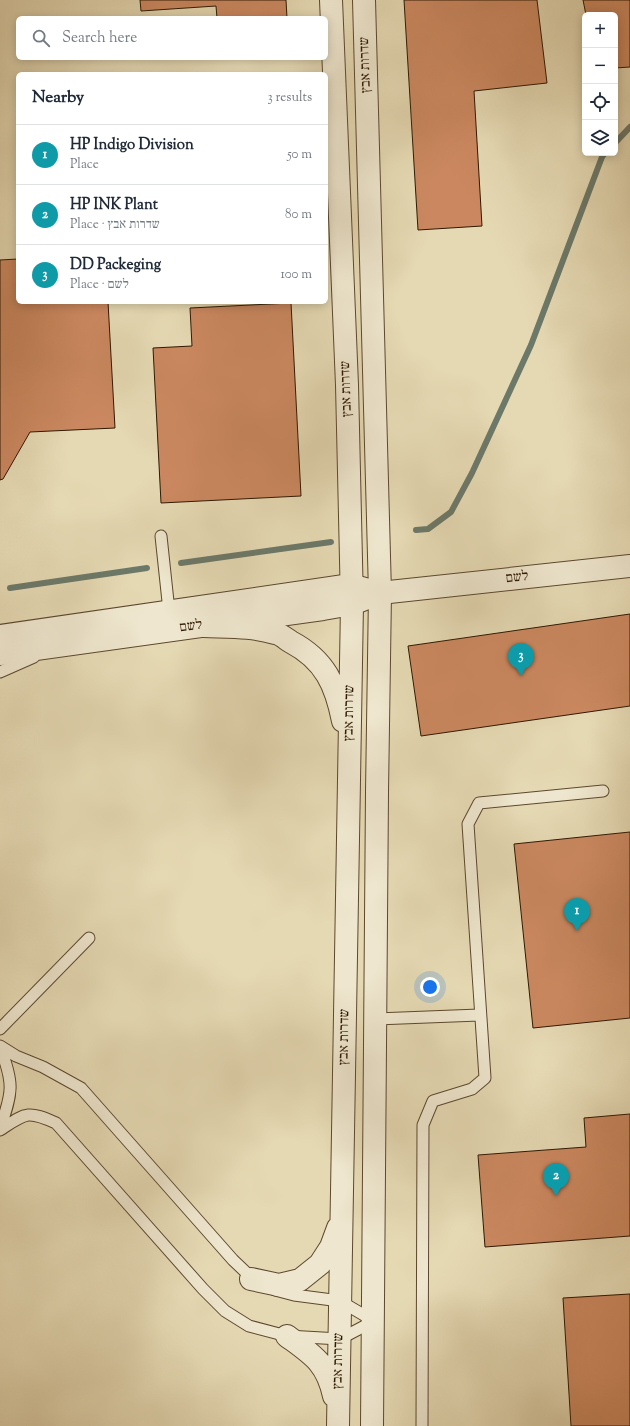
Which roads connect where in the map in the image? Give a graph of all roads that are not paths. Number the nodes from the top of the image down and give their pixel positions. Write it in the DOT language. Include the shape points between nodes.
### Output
graph roads {
  1 [pos="331,0"];
  2 [pos="364,0"];
  3 [pos="161,536"];
  4 [pos="630,566"];
  5 [pos="380,593"];
  6 [pos="351,594"];
  7 [pos="169,611"];
  8 [pos="204,626"];
  9 [pos="0,636"];
  10 [pos="71,644"];
  11 [pos="0,654"];
  12 [pos="0,672"];
  13 [pos="350,753"];
  14 [pos="603,791"];
  15 [pos="89,938"];
  16 [pos="479,1015"];
  17 [pos="376,1019"];
  18 [pos="0,1029"];
  19 [pos="0,1046"];
  20 [pos="0,1129"];
  21 [pos="342,1218"];
  22 [pos="251,1279"];
  23 [pos="340,1301"];
  24 [pos="374,1321"];
  25 [pos="287,1336"];
  26 [pos="340,1338"];
  27 [pos="338,1426"];
  28 [pos="372,1426"];
  29 [pos="422,1426"];
  1 -- 6 [label="street, שדרות אבץ" via="347,385"];
  2 -- 5 [label="street, שדרות אבץ"];
  3 -- 7 [label="lane"];
  4 -- 5 [label="street, לשם"];
  5 -- 6 [label="street, לשם"];
  5 -- 17 [label="street, שדרות אבץ" via="376,800"];
  6 -- 7 [label="street, לשם"];
  6 -- 8 [label="street, לשם"];
  6 -- 13 [label="street, שדרות אבץ"];
  7 -- 9 [label="street, לשם"];
  8 -- 10 [label="street, לשם"];
  8 -- 13 [label="street" via="248,628 276,633 305,649 327,672 340,704"];
  10 -- 11 [label="street, לשם"];
  10 -- 12 [label="lane"];
  13 -- 21 [label="street, שדרות אבץ"];
  14 -- 16 [label="lane" via="479,803 468,824"];
  15 -- 18 [label="lane"];
  16 -- 17 [label="lane"];
  16 -- 29 [label="lane" via="485,1078 472,1089 433,1101 423,1126"];
  17 -- 24 [label="street, שדרות אבץ"];
  19 -- 20 [label="lane" via="10,1072 11,1100"];
  19 -- 22 [label="lane" via="81,1088"];
  20 -- 25 [label="lane" via="23,1115 36,1114 56,1123 203,1289 226,1311 249,1326"];
  21 -- 22 [label="street" via="332,1247 320,1264 300,1280 279,1286"];
  21 -- 23 [label="street, שדרות אבץ"];
  22 -- 23 [label="lane" via="266,1288 294,1295"];
  23 -- 24 [label="lane"];
  23 -- 26 [label="street, שדרות אבץ"];
  24 -- 26 [label="lane"];
  24 -- 28 [label="street, שדרות אבץ"];
  25 -- 26 [label="lane"];
  25 -- 27 [label="street" via="311,1354 327,1372 334,1394"];
  26 -- 27 [label="street, שדרות אבץ"];
}
